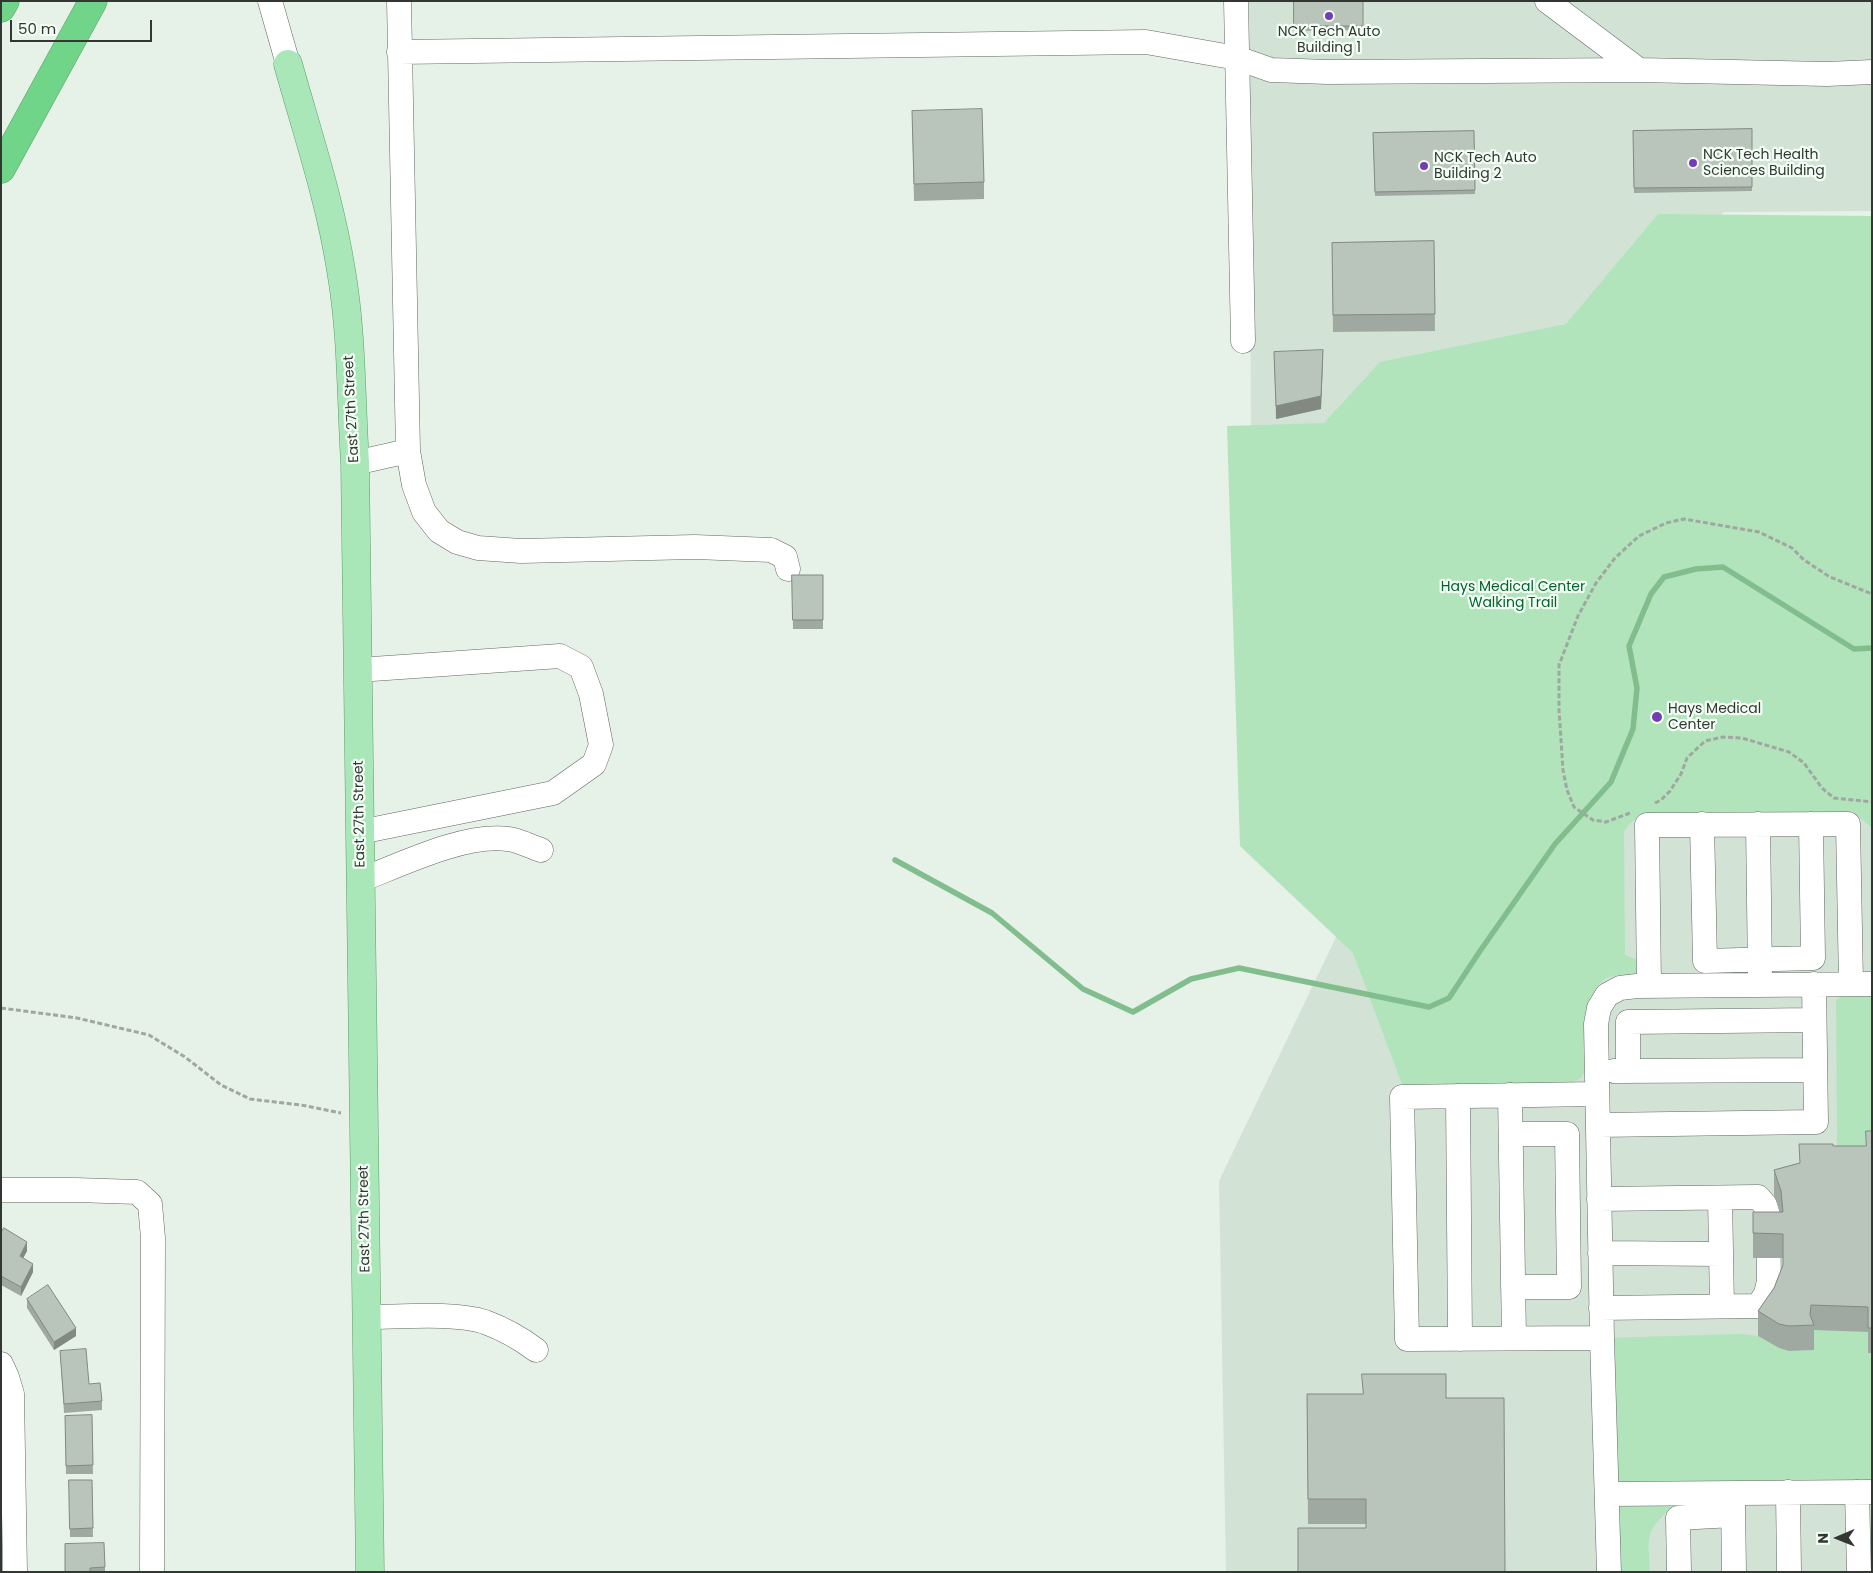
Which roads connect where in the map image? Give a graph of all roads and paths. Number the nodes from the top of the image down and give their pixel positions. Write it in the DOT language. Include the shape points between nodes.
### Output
graph roads {
  1 [pos="5,1"];
  2 [pos="93,1"];
  3 [pos="270,1"];
  4 [pos="399,1"];
  5 [pos="1236,1"];
  6 [pos="1547,1"];
  7 [pos="1,8"];
  8 [pos="400,52"];
  9 [pos="1237,58"];
  10 [pos="288,64"];
  11 [pos="1639,70"];
  12 [pos="1872,72"];
  13 [pos="1,169"];
  14 [pos="1242,341"];
  15 [pos="408,451"];
  16 [pos="355,463"];
  17 [pos="788,569"];
  18 [pos="1872,594"];
  19 [pos="358,670"];
  20 [pos="1872,802"];
  21 [pos="1649,806"];
  22 [pos="1635,811"];
  23 [pos="1702,824"];
  24 [pos="1758,824"];
  25 [pos="1811,824"];
  26 [pos="360,832"];
  27 [pos="542,850"];
  28 [pos="361,880"];
  29 [pos="1760,960"];
  30 [pos="1760,984"];
  31 [pos="1814,984"];
  32 [pos="1861,984"];
  33 [pos="1649,985"];
  34 [pos="1,1008"];
  35 [pos="1814,1020"];
  36 [pos="1815,1070"];
  37 [pos="1628,1071"];
  38 [pos="1597,1083"];
  39 [pos="1510,1095"];
  40 [pos="1458,1096"];
  41 [pos="364,1117"];
  42 [pos="1598,1125"];
  43 [pos="1511,1134"];
  44 [pos="1,1190"];
  45 [pos="1720,1198"];
  46 [pos="1599,1199"];
  47 [pos="1600,1253"];
  48 [pos="1721,1254"];
  49 [pos="1513,1287"];
  50 [pos="1722,1306"];
  51 [pos="1601,1308"];
  52 [pos="367,1316"];
  53 [pos="1514,1338"];
  54 [pos="1602,1338"];
  55 [pos="1460,1339"];
  56 [pos="536,1350"];
  57 [pos="1,1364"];
  58 [pos="1788,1492"];
  59 [pos="1865,1492"];
  60 [pos="1608,1494"];
  61 [pos="1733,1504"];
  62 [pos="15,1572"];
  63 [pos="152,1572"];
  64 [pos="370,1572"];
  65 [pos="1609,1572"];
  66 [pos="1679,1572"];
  67 [pos="1734,1572"];
  68 [pos="1789,1572"];
  69 [pos="1859,1572"];
  1 -- 7 [label="highway"];
  2 -- 13 [label="highway"];
  3 -- 10 [label="street"];
  4 -- 8 [label="street"];
  5 -- 9 [label="street"];
  6 -- 11 [label="street"];
  8 -- 9 [label="street" via="1146,42"];
  8 -- 15 [label="street"];
  9 -- 11 [label="street" via="1271,70 1328,72"];
  9 -- 14 [label="street"];
  10 -- 16 [label="main road, East 27th Street" via="329,210 341,269 348,329"];
  11 -- 12 [label="street"];
  15 -- 16 [label="street"];
  15 -- 17 [label="street" via="414,485 424,512 438,531 458,542 478,548 521,551 695,547 771,550 785,557"];
  16 -- 19 [label="main road, East 27th Street"];
  18 -- 22 [label="path" via="1830,577 1792,548 1759,532 1684,519 1666,523 1639,536 1615,558 1596,583 1578,616 1559,665 1563,770 1574,807 1593,820 1606,822"];
  19 -- 26 [label="main road, East 27th Street"];
  19 -- 26 [label="street" via="560,656 581,667 591,694 600,745 594,764 553,793"];
  20 -- 21 [label="path" via="1834,798 1822,788 1804,763 1789,752 1742,738 1722,737 1704,740 1687,758 1670,791"];
  23 -- 24 [label="street"];
  23 -- 29 [label="street" via="1705,961"];
  23 -- 33 [label="street" via="1647,825"];
  24 -- 25 [label="street"];
  24 -- 29 [label="street"];
  25 -- 29 [label="street" via="1813,958"];
  25 -- 32 [label="street" via="1848,824"];
  26 -- 28 [label="main road, East 27th Street"];
  27 -- 28 [label="street" via="510,839 481,838 450,846"];
  28 -- 41 [label="main road, East 27th Street"];
  29 -- 30 [label="street"];
  30 -- 31 [label="street"];
  30 -- 33 [label="street"];
  31 -- 32 [label="street"];
  31 -- 35 [label="street"];
  33 -- 38 [label="street" via="1620,988 1602,1001 1596,1024"];
  34 -- 41 [label="path" via="77,1018 149,1035 185,1057 220,1085 250,1099"];
  35 -- 36 [label="street"];
  35 -- 37 [label="street" via="1628,1022"];
  36 -- 37 [label="street"];
  36 -- 42 [label="street" via="1816,1122"];
  37 -- 38 [label="street"];
  38 -- 39 [label="street"];
  38 -- 42 [label="street"];
  39 -- 40 [label="street"];
  39 -- 43 [label="street"];
  40 -- 55 [label="street"];
  40 -- 55 [label="street" via="1402,1097 1407,1339"];
  41 -- 52 [label="main road, East 27th Street"];
  42 -- 46 [label="street"];
  43 -- 49 [label="street"];
  43 -- 49 [label="street" via="1567,1134 1569,1287"];
  44 -- 63 [label="street" via="138,1192 150,1204 153,1238"];
  45 -- 46 [label="street"];
  45 -- 48 [label="street"];
  45 -- 50 [label="street" via="1758,1197 1768,1216 1768,1288 1758,1306"];
  46 -- 47 [label="street"];
  47 -- 48 [label="street"];
  47 -- 51 [label="street"];
  48 -- 50 [label="street"];
  49 -- 53 [label="street"];
  50 -- 51 [label="street"];
  51 -- 54 [label="street"];
  52 -- 56 [label="street" via="453,1317 484,1322 518,1336"];
  52 -- 64 [label="main road, East 27th Street"];
  53 -- 54 [label="street"];
  53 -- 55 [label="street"];
  54 -- 60 [label="street"];
  57 -- 62 [label="street" via="12,1394"];
  58 -- 59 [label="street"];
  58 -- 61 [label="street"];
  58 -- 68 [label="street"];
  59 -- 69 [label="street"];
  60 -- 61 [label="street"];
  60 -- 65 [label="street"];
  61 -- 66 [label="street" via="1678,1518"];
  61 -- 67 [label="street"];
}
